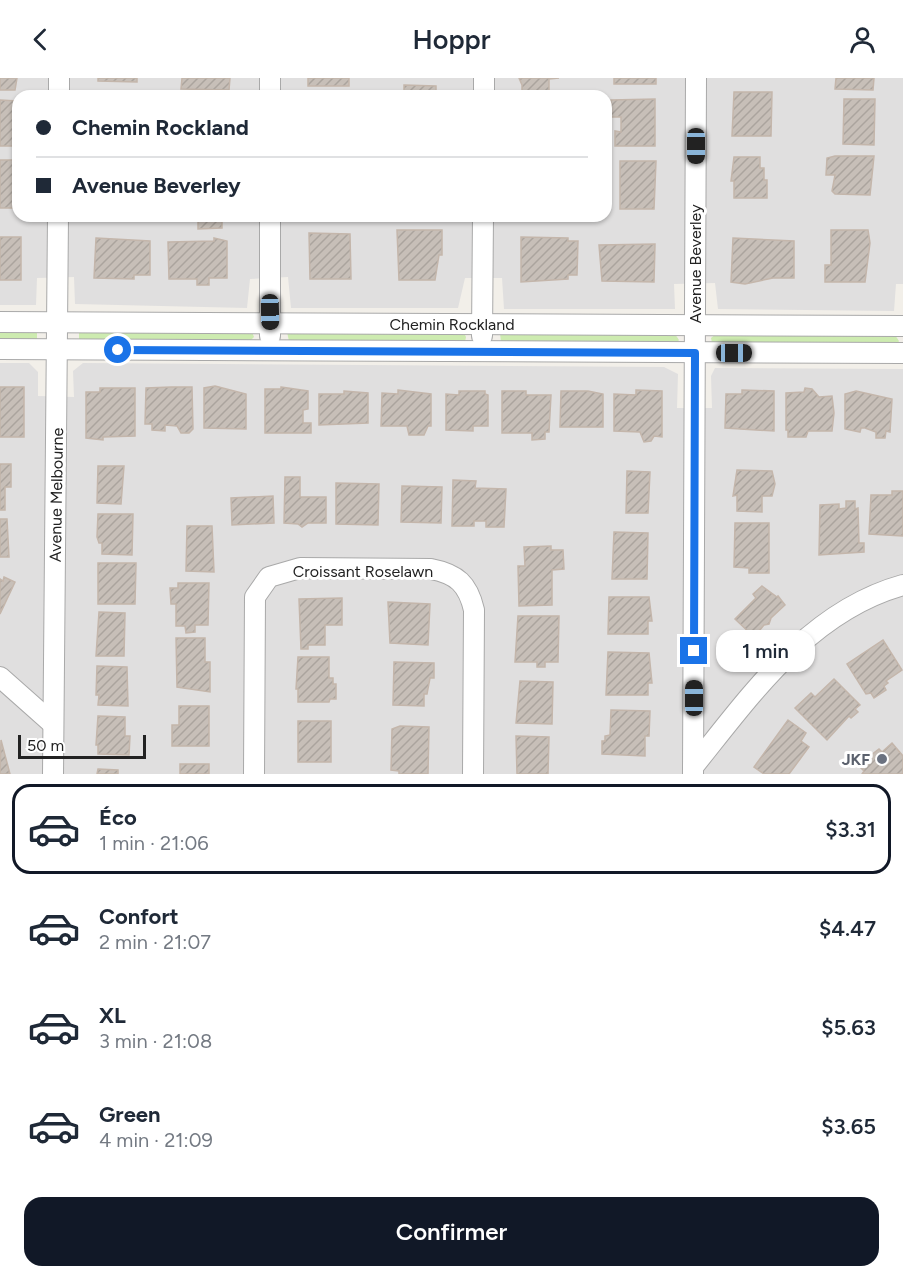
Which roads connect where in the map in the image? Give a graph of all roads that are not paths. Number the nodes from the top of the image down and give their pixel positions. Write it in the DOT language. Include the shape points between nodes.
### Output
graph roads {
  1 [pos="696,78"];
  2 [pos="58,222"];
  3 [pos="270,222"];
  4 [pos="483,222"];
  5 [pos="0,322"];
  6 [pos="57,322"];
  7 [pos="270,324"];
  8 [pos="482,324"];
  9 [pos="695,326"];
  10 [pos="903,326"];
  11 [pos="0,349"];
  12 [pos="57,349"];
  13 [pos="270,350"];
  14 [pos="482,351"];
  15 [pos="695,353"];
  16 [pos="903,354"];
  17 [pos="903,585"];
  18 [pos="0,677"];
  19 [pos="53,724"];
  20 [pos="693,771"];
  21 [pos="53,774"];
  22 [pos="254,774"];
  23 [pos="473,774"];
  1 -- 9 [label="street, Avenue Beverley"];
  2 -- 6 [label="street, Avenue Melbourne"];
  3 -- 7 [label="street"];
  4 -- 8 [label="street"];
  5 -- 6 [label="street, Chemin Rockland"];
  6 -- 7 [label="street, Chemin Rockland"];
  6 -- 12 [label="street, Avenue Melbourne"];
  7 -- 8 [label="street, Chemin Rockland"];
  7 -- 13 [label="street"];
  8 -- 9 [label="street, Chemin Rockland"];
  8 -- 14 [label="street"];
  9 -- 10 [label="street, Chemin Rockland"];
  9 -- 15 [label="street, Avenue Beverley"];
  11 -- 12 [label="street, Chemin Rockland"];
  12 -- 13 [label="street, Chemin Rockland"];
  12 -- 19 [label="street, Avenue Melbourne"];
  13 -- 14 [label="street, Chemin Rockland"];
  14 -- 15 [label="street, Chemin Rockland"];
  15 -- 16 [label="street, Chemin Rockland"];
  15 -- 20 [label="street, Avenue Beverley"];
  17 -- 20 [label="street" via="842,613 803,640 762,680"];
  18 -- 19 [label="street"];
  19 -- 21 [label="street, Avenue Melbourne"];
  22 -- 23 [label="street, Croissant Roselawn" via="255,597 269,577 300,568 431,568 460,579 470,592 474,610"];
}
